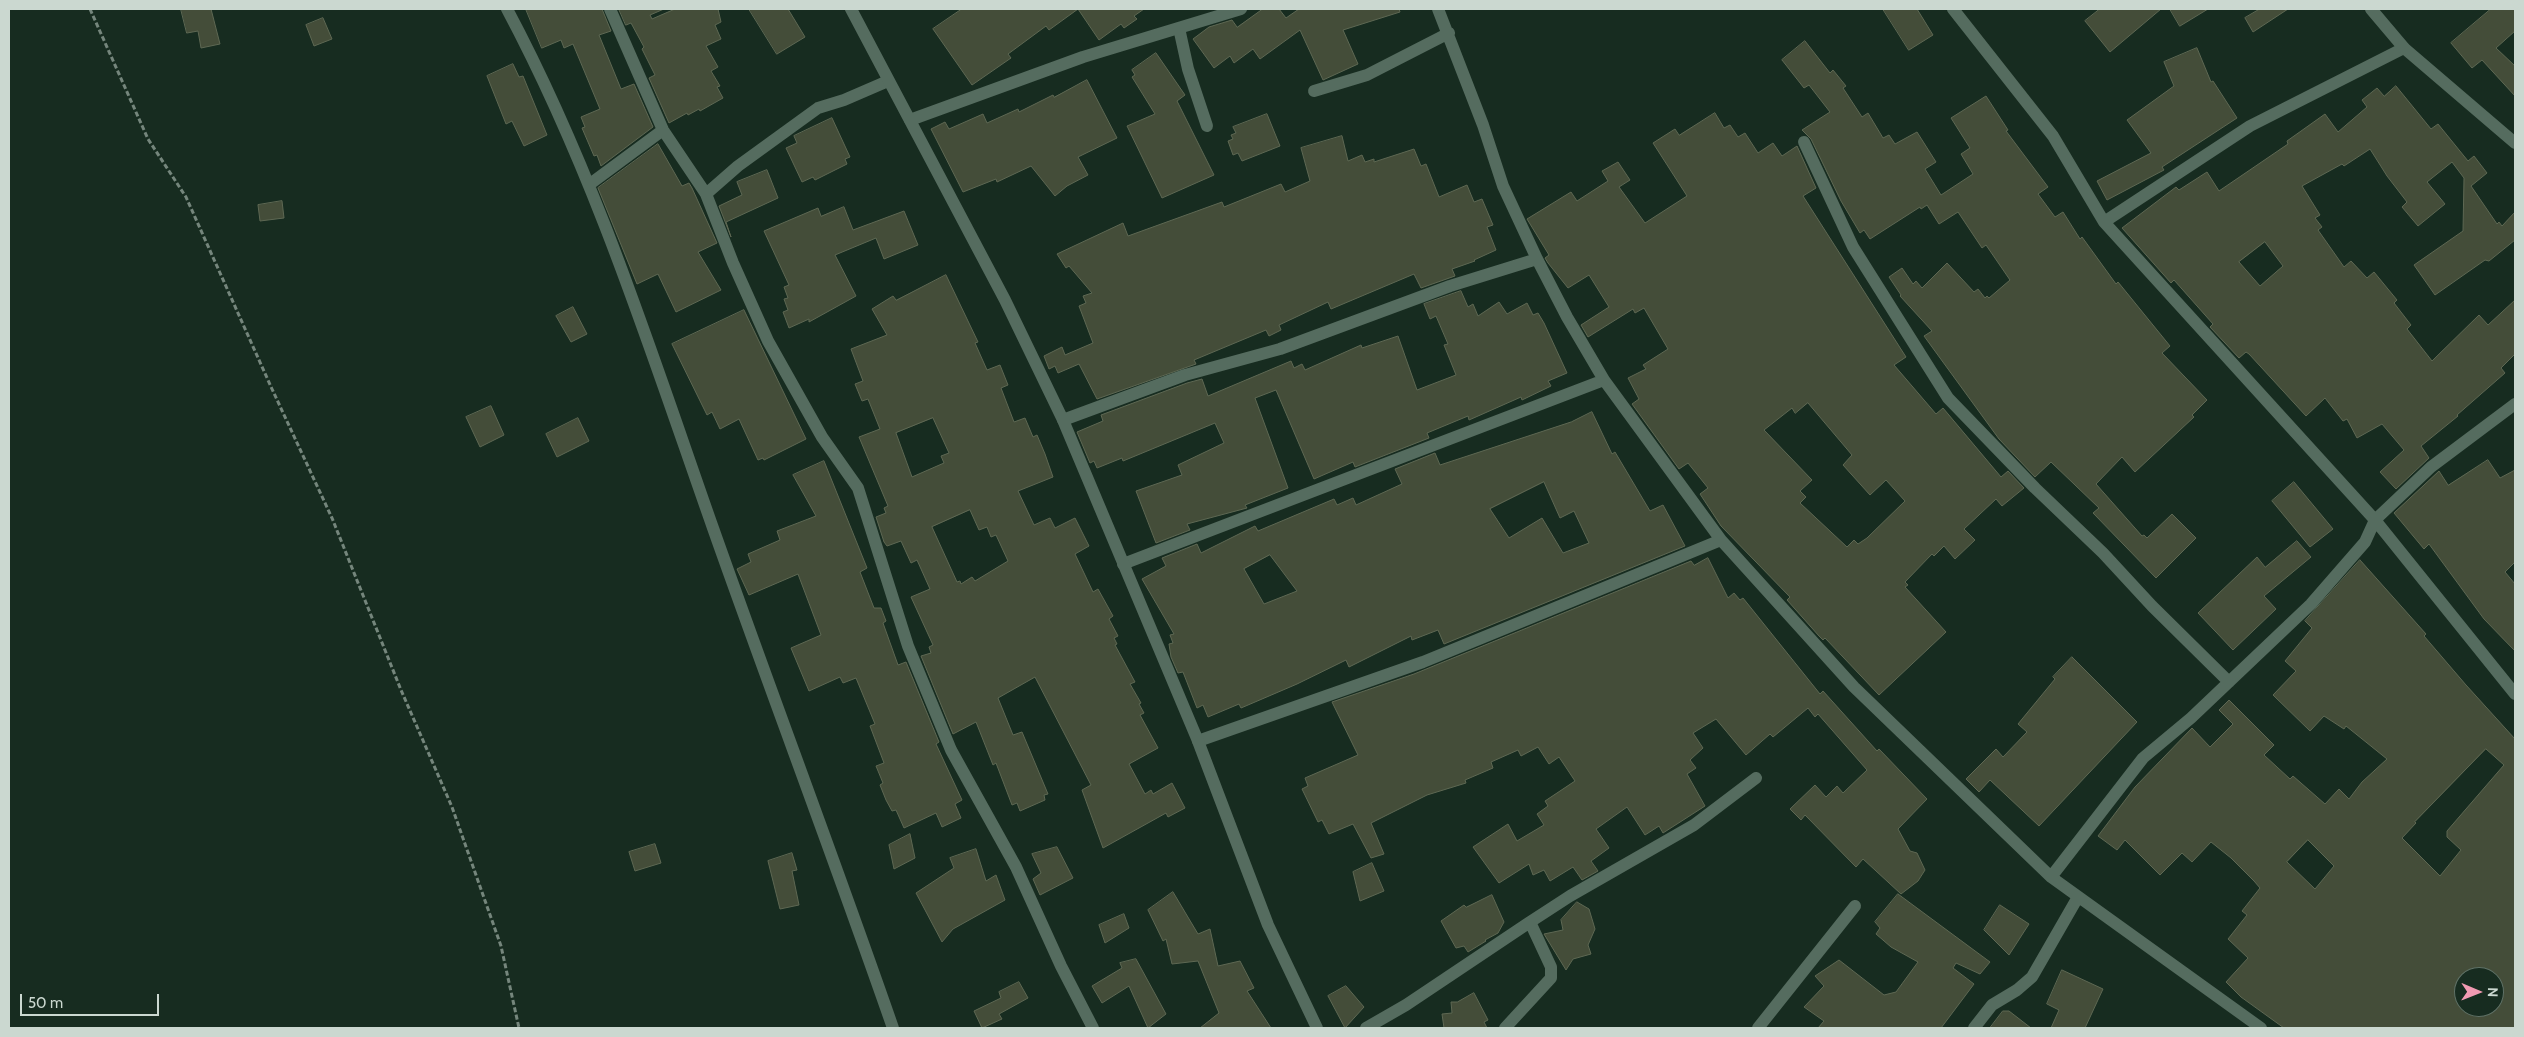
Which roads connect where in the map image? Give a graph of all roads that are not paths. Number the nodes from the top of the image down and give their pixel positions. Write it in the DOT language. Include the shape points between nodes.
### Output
graph roads {
  1 [pos="507,9"];
  2 [pos="610,9"];
  3 [pos="851,9"];
  4 [pos="1241,9"];
  5 [pos="1438,9"];
  6 [pos="1953,9"];
  7 [pos="2371,9"];
  8 [pos="1180,28"];
  9 [pos="1449,33"];
  10 [pos="2404,48"];
  11 [pos="888,81"];
  12 [pos="1314,91"];
  13 [pos="910,120"];
  14 [pos="1207,126"];
  15 [pos="662,130"];
  16 [pos="1804,142"];
  17 [pos="2515,143"];
  18 [pos="590,184"];
  19 [pos="706,194"];
  20 [pos="2104,222"];
  21 [pos="1537,259"];
  22 [pos="1604,380"];
  23 [pos="2515,404"];
  24 [pos="1063,420"];
  25 [pos="2375,520"];
  26 [pos="1721,540"];
  27 [pos="1123,564"];
  28 [pos="2229,682"];
  29 [pos="2515,694"];
  30 [pos="1198,741"];
  31 [pos="1756,778"];
  32 [pos="2051,877"];
  33 [pos="2078,897"];
  34 [pos="1855,906"];
  35 [pos="1530,922"];
  36 [pos="893,1028"];
  37 [pos="1093,1028"];
  38 [pos="1317,1028"];
  39 [pos="1366,1028"];
  40 [pos="1505,1028"];
  41 [pos="1758,1028"];
  42 [pos="1974,1028"];
  43 [pos="2261,1028"];
  1 -- 18 [label="street"];
  2 -- 15 [label="street"];
  3 -- 11 [label="street"];
  4 -- 8 [label="street"];
  5 -- 9 [label="street"];
  6 -- 20 [label="street" via="2053,136"];
  7 -- 10 [label="street"];
  8 -- 13 [label="street" via="1008,83"];
  8 -- 14 [label="street" via="1188,69"];
  9 -- 12 [label="street" via="1366,75"];
  9 -- 21 [label="street" via="1504,186"];
  10 -- 17 [label="street"];
  10 -- 20 [label="street" via="2250,126"];
  11 -- 13 [label="street"];
  11 -- 19 [label="street" via="818,108 738,166"];
  13 -- 24 [label="street" via="1005,300"];
  15 -- 18 [label="street"];
  15 -- 19 [label="street"];
  16 -- 28 [label="street" via="1852,247 1948,398"];
  18 -- 36 [label="street"];
  19 -- 37 [label="street" via="768,341 822,438 858,488 908,646 951,750 1016,867"];
  20 -- 25 [label="street"];
  21 -- 22 [label="street"];
  21 -- 24 [label="street" via="1450,286 1280,349 1185,375"];
  22 -- 26 [label="street"];
  22 -- 27 [label="street"];
  23 -- 25 [label="street" via="2431,467"];
  24 -- 27 [label="street"];
  25 -- 28 [label="street" via="2365,542 2311,604"];
  25 -- 29 [label="street"];
  26 -- 30 [label="street" via="1423,662"];
  26 -- 32 [label="street" via="1854,687"];
  27 -- 30 [label="street"];
  28 -- 32 [label="street" via="2143,758"];
  30 -- 38 [label="street" via="1268,925"];
  31 -- 35 [label="street" via="1694,825"];
  32 -- 33 [label="street"];
  33 -- 42 [label="street" via="2032,977 1992,1005"];
  33 -- 43 [label="street"];
  34 -- 41 [label="street"];
  35 -- 39 [label="street"];
  35 -- 40 [label="street" via="1551,967 1551,978"];
}
